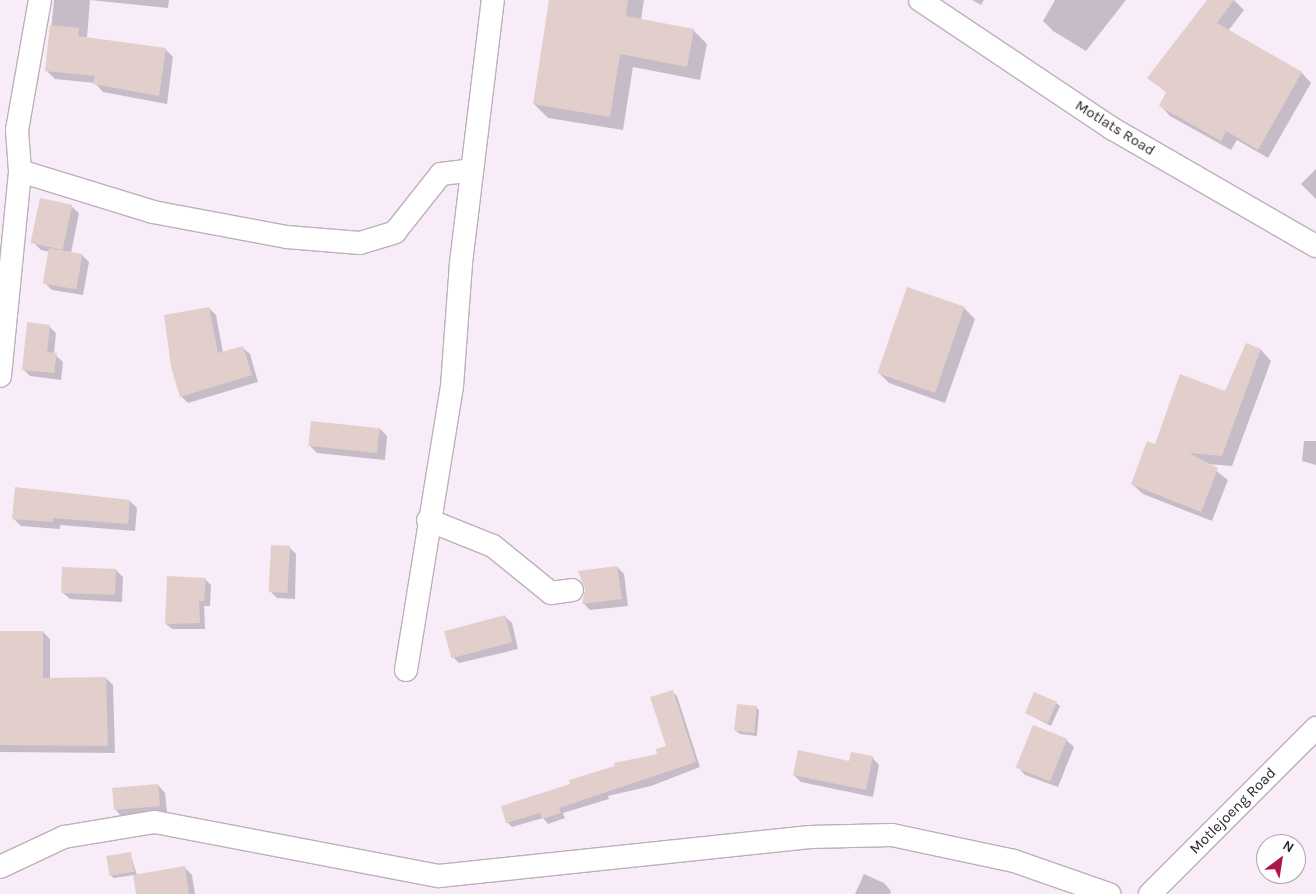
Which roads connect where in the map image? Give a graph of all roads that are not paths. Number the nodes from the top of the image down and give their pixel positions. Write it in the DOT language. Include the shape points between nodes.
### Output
graph roads {
  1 [pos="40,0"];
  2 [pos="493,0"];
  3 [pos="920,0"];
  4 [pos="20,170"];
  5 [pos="472,170"];
  6 [pos="1316,246"];
  7 [pos="0,376"];
  8 [pos="428,520"];
  9 [pos="572,590"];
  10 [pos="406,670"];
  11 [pos="1316,728"];
  12 [pos="0,867"];
  13 [pos="1109,894"];
  14 [pos="1150,894"];
  1 -- 4 [label="street" via="17,130"];
  2 -- 5 [label="street"];
  3 -- 6 [label="street, Motlats Road" via="1113,128"];
  4 -- 5 [label="street" via="153,212 287,237 360,243 395,232 441,174"];
  4 -- 7 [label="street"];
  5 -- 8 [label="street" via="452,386"];
  8 -- 9 [label="street" via="492,546 551,593"];
  8 -- 10 [label="street"];
  11 -- 14 [label="street, Motlejoeng Road"];
  12 -- 13 [label="street" via="64,837 155,822 439,876 810,837 892,835 1014,861"];
}
